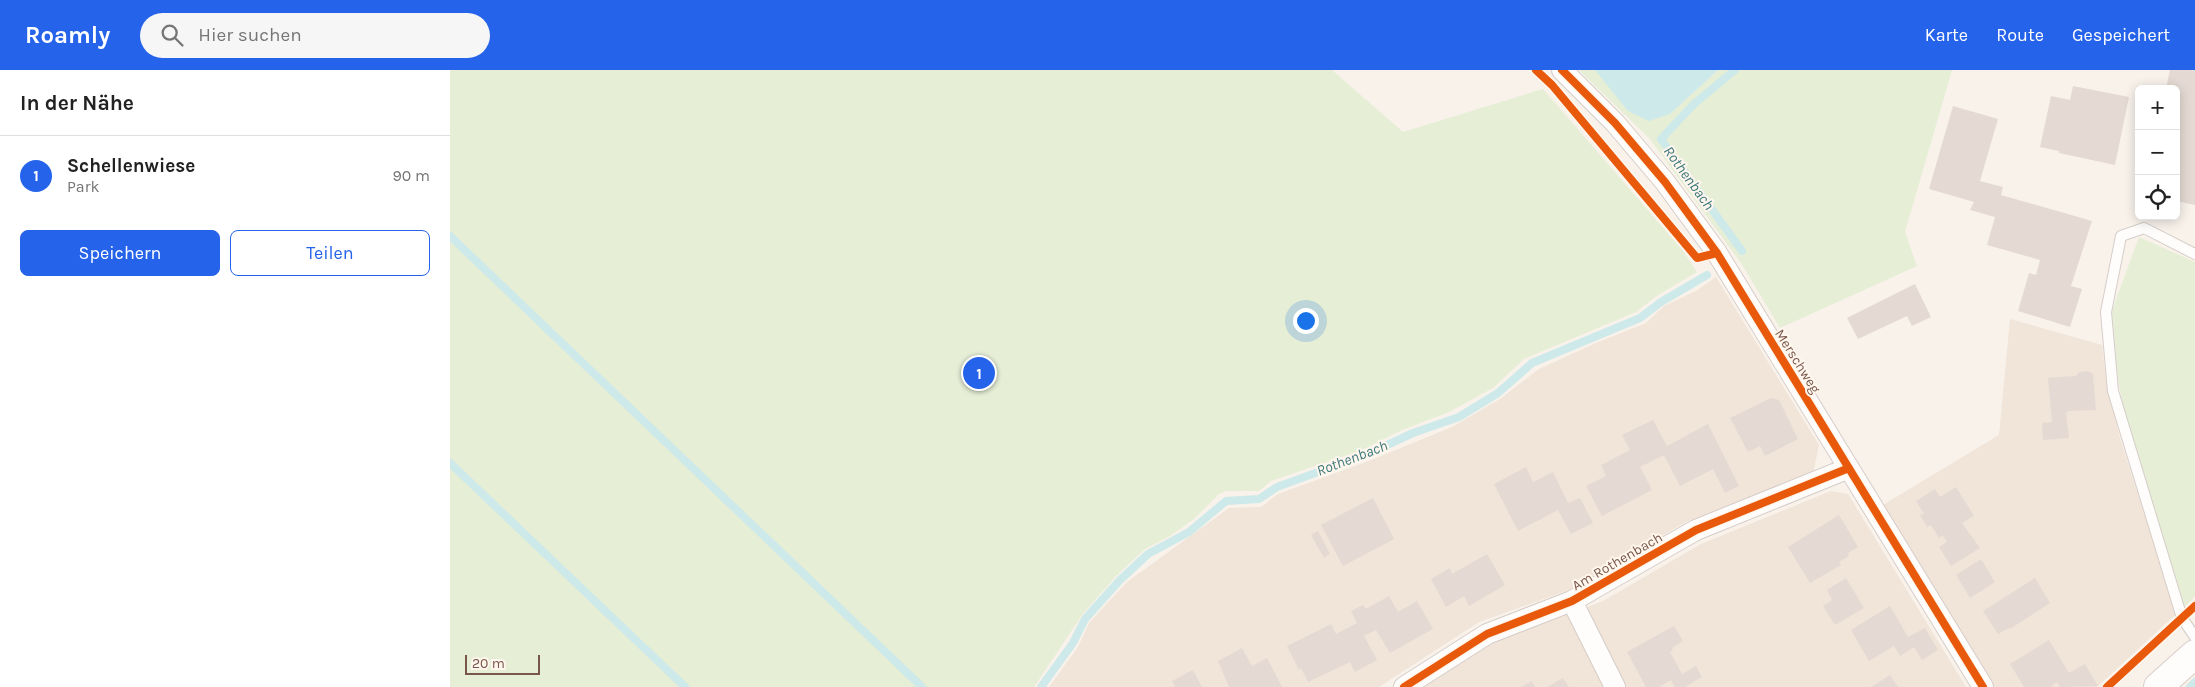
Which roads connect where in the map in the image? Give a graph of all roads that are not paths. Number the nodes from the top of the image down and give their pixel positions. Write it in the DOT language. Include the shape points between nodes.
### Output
graph roads {
  1 [pos="1562,70"];
  2 [pos="2195,254"];
  3 [pos="1850,468"];
  4 [pos="1572,601"];
  5 [pos="2195,637"];
  6 [pos="2195,654"];
  7 [pos="1404,687"];
  8 [pos="1615,687"];
  9 [pos="1983,687"];
  10 [pos="2158,687"];
  1 -- 3 [label="street, Merschweg" via="1615,123 1665,182 1717,253"];
  2 -- 5 [label="lane" via="2144,228 2121,236 2106,312 2112,391 2182,618"];
  3 -- 4 [label="street, Am Rothenbach" via="1696,530"];
  3 -- 9 [label="street, Merschweg"];
  4 -- 7 [label="street, Am Rothenbach" via="1487,634"];
  4 -- 8 [label="street, Am Rothenbach"];
  6 -- 10 [label="street"];
}
